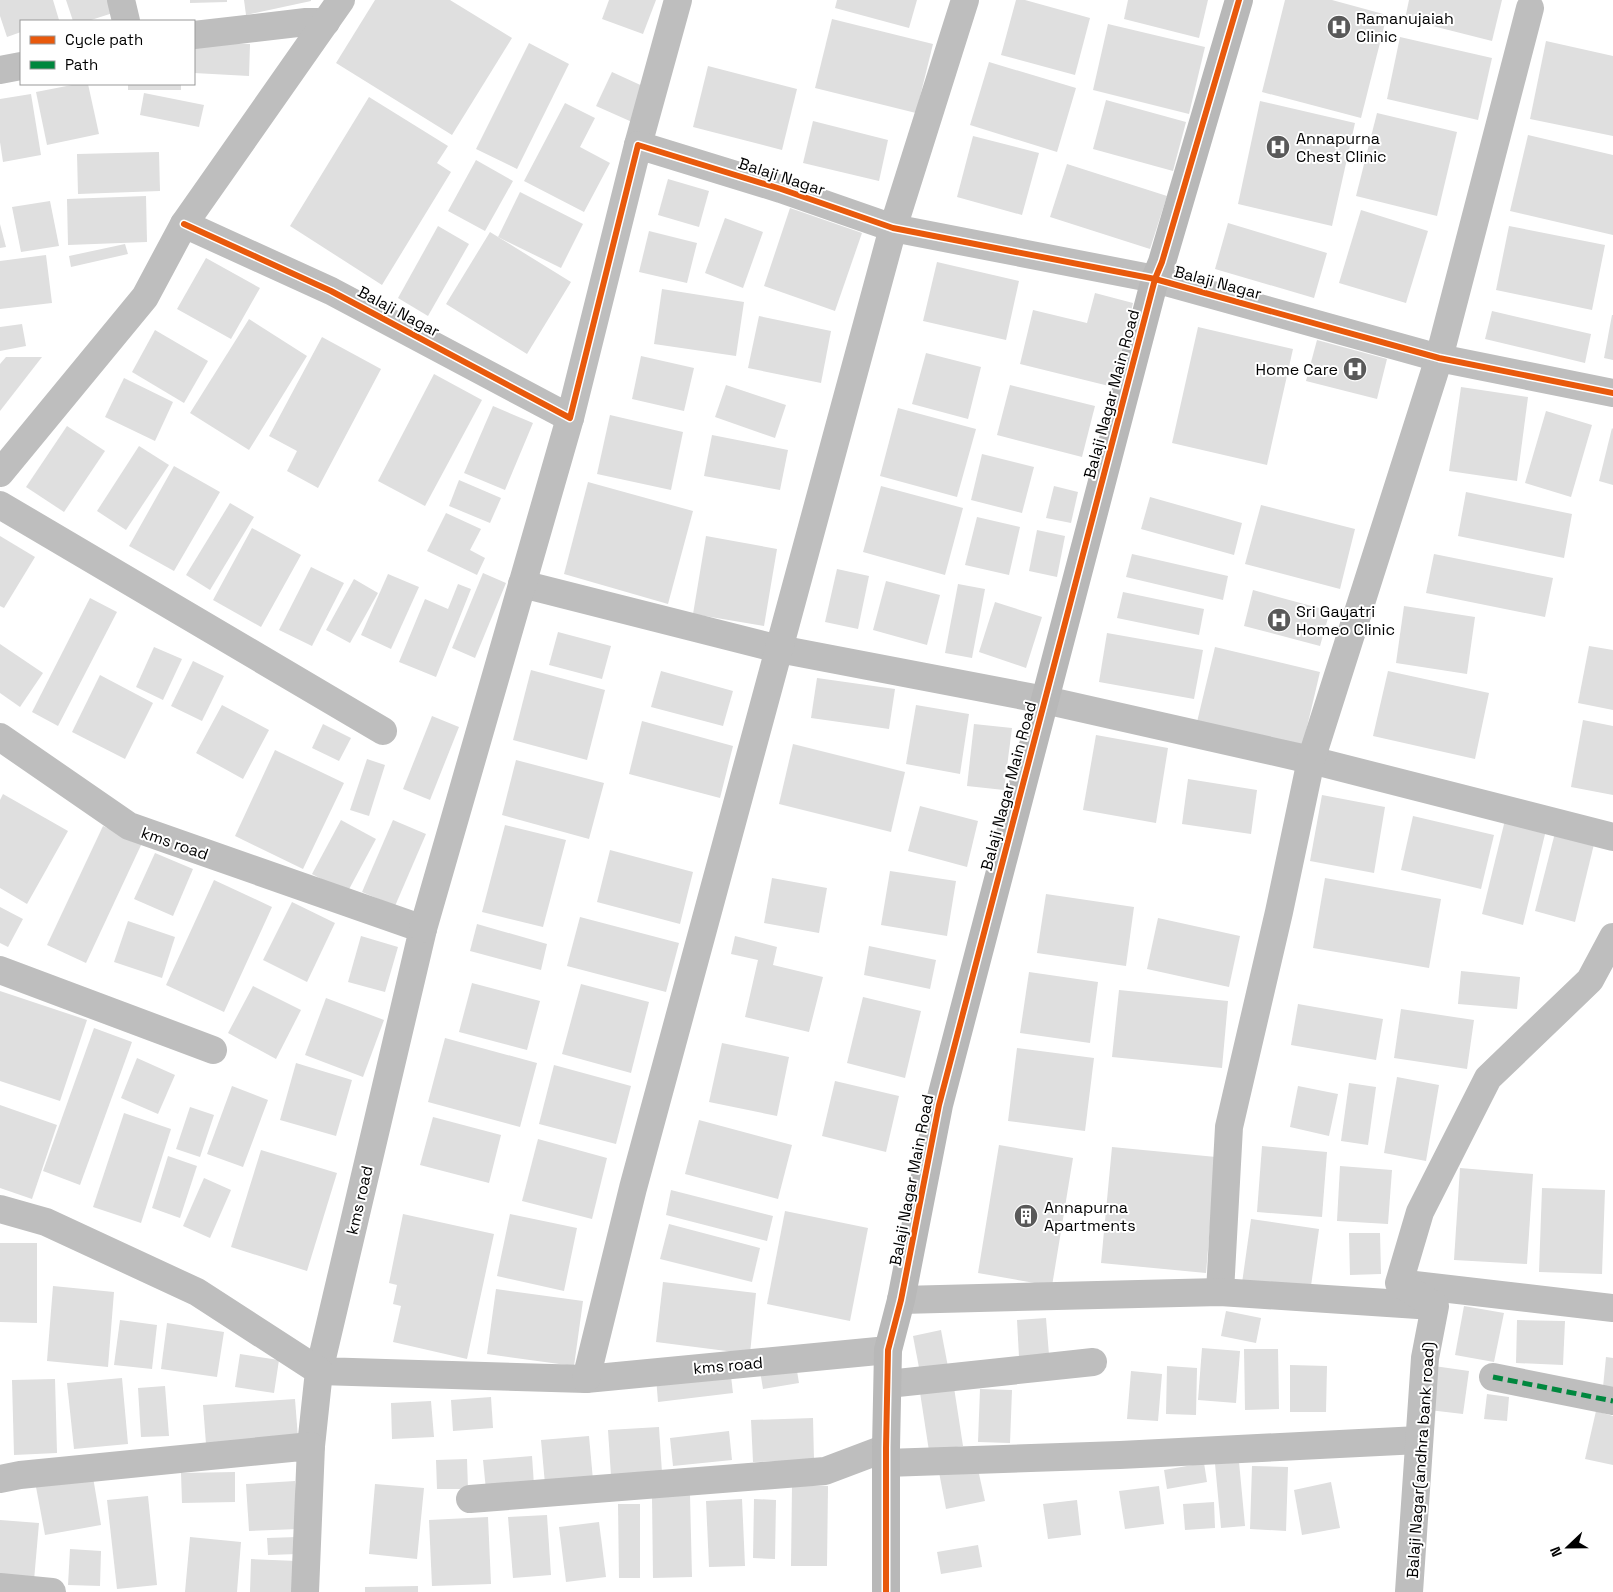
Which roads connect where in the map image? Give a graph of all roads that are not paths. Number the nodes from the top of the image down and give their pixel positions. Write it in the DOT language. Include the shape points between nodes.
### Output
graph roads {
  1 [pos="121,0"];
  2 [pos="678,0"];
  3 [pos="965,0"];
  4 [pos="1239,0"];
  5 [pos="1530,8"];
  6 [pos="334,11"];
  7 [pos="126,20"];
  8 [pos="195,35"];
  9 [pos="20,66"];
  10 [pos="0,70"];
  11 [pos="638,145"];
  12 [pos="184,224"];
  13 [pos="893,228"];
  14 [pos="1155,279"];
  15 [pos="1439,358"];
  16 [pos="1613,393"];
  17 [pos="570,418"];
  18 [pos="0,473"];
  19 [pos="0,505"];
  20 [pos="522,584"];
  21 [pos="779,649"];
  22 [pos="1045,700"];
  23 [pos="383,731"];
  24 [pos="0,737"];
  25 [pos="1311,760"];
  26 [pos="1613,837"];
  27 [pos="423,930"];
  28 [pos="1613,937"];
  29 [pos="0,970"];
  30 [pos="213,1050"];
  31 [pos="0,1209"];
  32 [pos="1399,1283"];
  33 [pos="1220,1292"];
  34 [pos="901,1300"];
  35 [pos="1434,1306"];
  36 [pos="1613,1308"];
  37 [pos="888,1350"];
  38 [pos="1093,1362"];
  39 [pos="320,1371"];
  40 [pos="1493,1377"];
  41 [pos="586,1379"];
  42 [pos="888,1384"];
  43 [pos="1613,1401"];
  44 [pos="1420,1440"];
  45 [pos="311,1446"];
  46 [pos="886,1455"];
  47 [pos="0,1479"];
  48 [pos="470,1499"];
  49 [pos="0,1587"];
  50 [pos="52,1592"];
  51 [pos="305,1592"];
  52 [pos="886,1592"];
  53 [pos="1409,1592"];
  1 -- 7 [label="street"];
  2 -- 11 [label="street"];
  3 -- 13 [label="street"];
  4 -- 14 [label="street, Balaji Nagar Main Road"];
  5 -- 15 [label="street"];
  6 -- 8 [label="street" via="306,22"];
  6 -- 12 [label="street"];
  9 -- 10 [label="street"];
  11 -- 13 [label="street, Balaji Nagar"];
  11 -- 17 [label="street"];
  12 -- 17 [label="street, Balaji Nagar" via="331,291"];
  12 -- 18 [label="street" via="145,297"];
  13 -- 14 [label="street, Balaji Nagar"];
  13 -- 21 [label="street"];
  14 -- 15 [label="street, Balaji Nagar"];
  14 -- 22 [label="street, Balaji Nagar Main Road"];
  15 -- 16 [label="street, Balaji Nagar"];
  15 -- 25 [label="street"];
  17 -- 20 [label="street"];
  19 -- 23 [label="street"];
  20 -- 21 [label="street"];
  20 -- 27 [label="street"];
  21 -- 22 [label="street"];
  21 -- 41 [label="street" via="633,1188"];
  22 -- 25 [label="street"];
  22 -- 34 [label="street, Balaji Nagar Main Road" via="939,1105"];
  24 -- 27 [label="street, kms road" via="129,826"];
  25 -- 26 [label="street"];
  25 -- 33 [label="street" via="1229,1127"];
  27 -- 39 [label="street, kms road"];
  28 -- 32 [label="street" via="1590,980 1488,1078 1420,1212"];
  29 -- 30 [label="street"];
  31 -- 39 [label="street" via="46,1222 197,1292"];
  32 -- 35 [label="street"];
  32 -- 36 [label="street"];
  33 -- 34 [label="street"];
  33 -- 35 [label="street"];
  34 -- 37 [label="street, Balaji Nagar Main Road"];
  35 -- 44 [label="street, Balaji Nagar(andhra bank road)" via="1425,1358"];
  37 -- 41 [label="street, kms road"];
  37 -- 42 [label="street, Balaji Nagar Main Road"];
  38 -- 42 [label="street"];
  39 -- 41 [label="street, kms road"];
  39 -- 45 [label="street"];
  40 -- 43 [label="street"];
  42 -- 46 [label="street, Balaji Nagar Main Road"];
  44 -- 46 [label="street" via="1129,1454"];
  44 -- 53 [label="street, Balaji Nagar(andhra bank road)"];
  45 -- 47 [label="street"];
  45 -- 51 [label="street"];
  46 -- 48 [label="street" via="825,1471"];
  46 -- 52 [label="street, Balaji Nagar Main Road"];
  49 -- 50 [label="street"];
}
